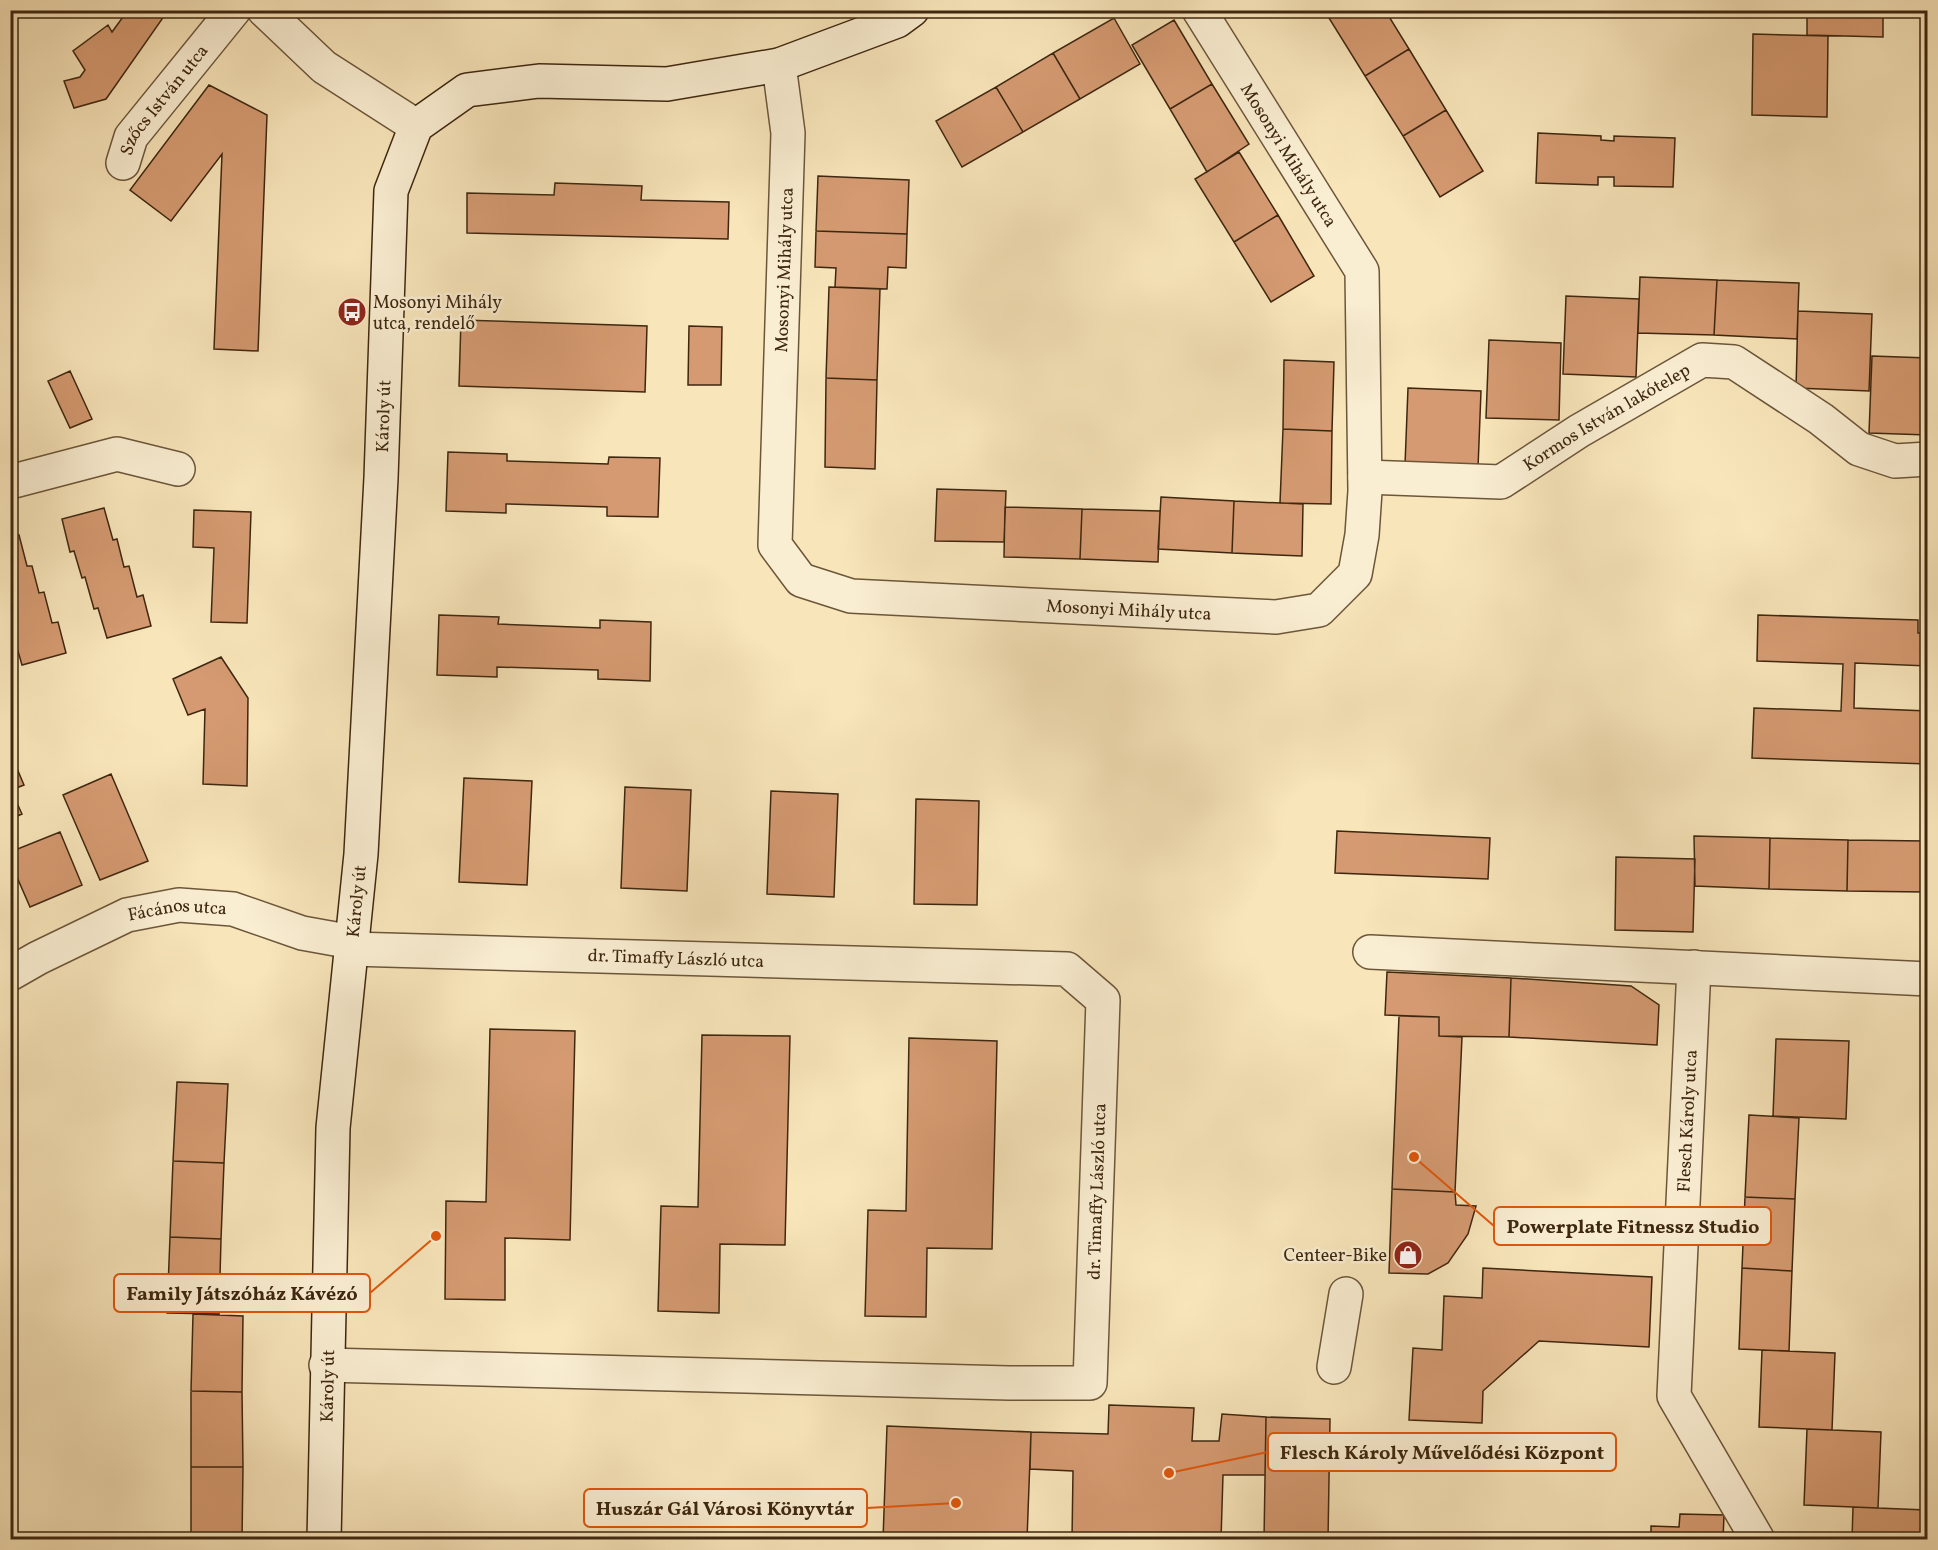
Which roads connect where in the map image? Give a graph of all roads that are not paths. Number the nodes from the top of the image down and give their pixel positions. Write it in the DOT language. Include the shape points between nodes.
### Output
graph roads {
  1 [pos="234,10"];
  2 [pos="264,10"];
  3 [pos="912,10"];
  4 [pos="1199,10"];
  5 [pos="779,65"];
  6 [pos="416,126"];
  7 [pos="123,163"];
  8 [pos="1928,459"];
  9 [pos="178,469"];
  10 [pos="1365,477"];
  11 [pos="10,482"];
  12 [pos="351,946"];
  13 [pos="1370,952"];
  14 [pos="1694,967"];
  15 [pos="10,974"];
  16 [pos="1928,979"];
  17 [pos="1347,1294"];
  18 [pos="326,1365"];
  19 [pos="1334,1366"];
  20 [pos="324,1539"];
  21 [pos="1758,1539"];
  1 -- 7 [label="street, Szőcs István utca" via="131,137"];
  2 -- 6 [label="street" via="324,67"];
  3 -- 5 [label="street" via="897,21"];
  4 -- 10 [label="street, Mosonyi Mihály utca" via="1362,271"];
  5 -- 6 [label="street" via="667,84 539,81 467,90"];
  5 -- 10 [label="street, Mosonyi Mihály utca" via="788,133 775,545 801,580 851,596 1276,617 1319,610 1355,574"];
  6 -- 12 [label="street, Károly út" via="391,191 361,854"];
  8 -- 10 [label="street, Kormos István lakótelep" via="1895,461 1859,449 1734,362 1702,360 1579,431 1501,482"];
  9 -- 11 [label="street" via="117,454"];
  12 -- 15 [label="street, Fácános utca" via="234,909 179,905 127,915"];
  12 -- 18 [label="street, Károly út" via="333,1128"];
  12 -- 18 [label="street, dr. Timaffy László utca" via="1067,969 1103,1000 1090,1383"];
  13 -- 14 [label="street"];
  14 -- 16 [label="street"];
  14 -- 21 [label="street, Flesch Károly utca" via="1674,1396"];
  17 -- 19 [label="street"];
  18 -- 20 [label="street, Károly út"];
}
